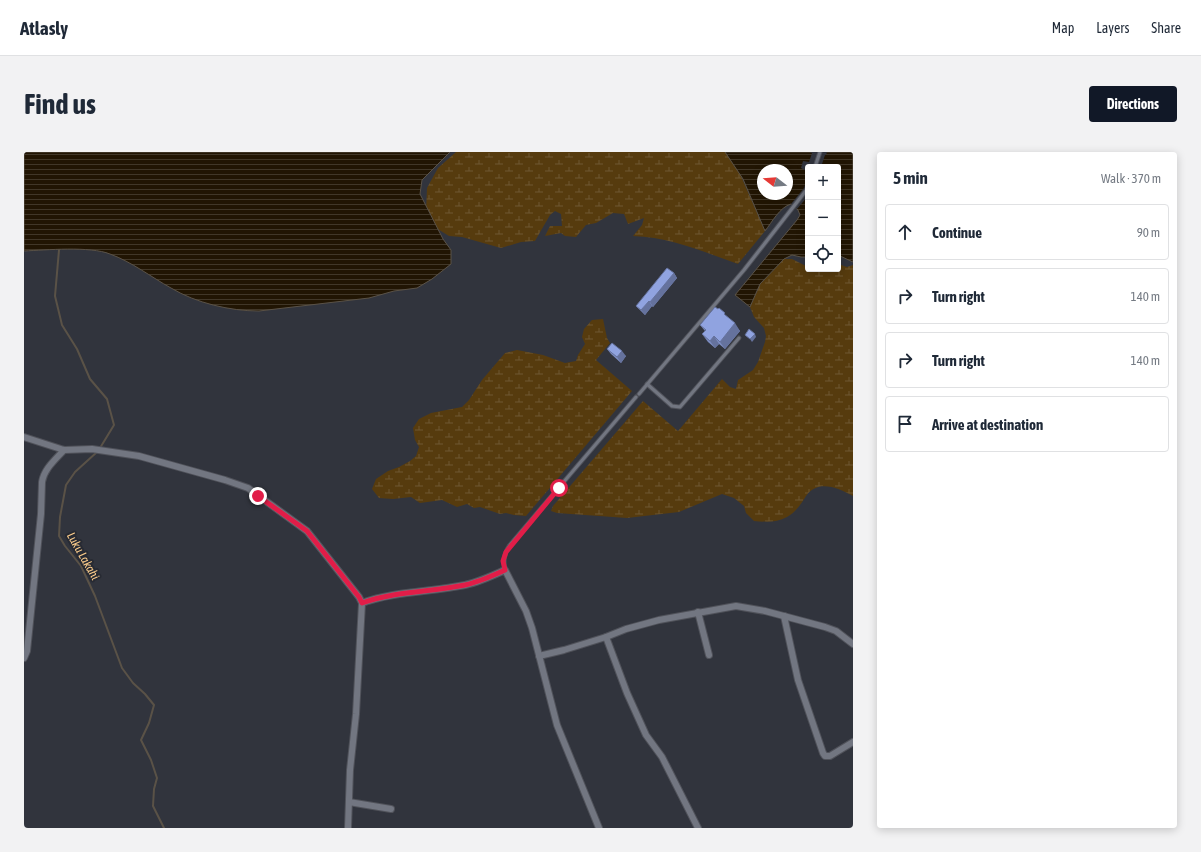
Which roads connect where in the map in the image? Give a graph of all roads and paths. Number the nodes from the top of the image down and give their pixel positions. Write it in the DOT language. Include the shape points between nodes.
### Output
graph roads {
  1 [pos="820,152"];
  2 [pos="816,164"];
  3 [pos="805,192"];
  4 [pos="739,338"];
  5 [pos="647,384"];
  6 [pos="639,394"];
  7 [pos="636,397"];
  8 [pos="24,437"];
  9 [pos="64,450"];
  10 [pos="505,570"];
  11 [pos="362,603"];
  12 [pos="698,612"];
  13 [pos="784,616"];
  14 [pos="606,637"];
  15 [pos="853,644"];
  16 [pos="709,655"];
  17 [pos="539,656"];
  18 [pos="24,658"];
  19 [pos="853,742"];
  20 [pos="349,802"];
  21 [pos="391,808"];
  22 [pos="348,828"];
  23 [pos="599,828"];
  24 [pos="698,828"];
  1 -- 2 [label="lane"];
  3 -- 5 [label="lane" via="720,300"];
  4 -- 5 [label="lane" via="680,407 672,406"];
  5 -- 6 [label="lane"];
  7 -- 10 [label="lane" via="510,545 503,561"];
  8 -- 9 [label="street"];
  9 -- 11 [label="street" via="105,450 139,456 225,480 250,490 307,531"];
  9 -- 18 [label="street" via="48,468 42,482 39,540 27,651"];
  10 -- 11 [label="street" via="465,585 407,593"];
  10 -- 17 [label="street" via="526,611"];
  11 -- 20 [label="street"];
  12 -- 13 [label="street" via="736,606"];
  12 -- 14 [label="street" via="659,620"];
  12 -- 16 [label="street"];
  13 -- 15 [label="street" via="831,629"];
  13 -- 19 [label="street" via="798,680 823,753 830,756"];
  14 -- 17 [label="street"];
  14 -- 24 [label="street" via="619,674 646,734 662,757"];
  17 -- 23 [label="street" via="557,725"];
  20 -- 21 [label="street"];
  20 -- 22 [label="street"];
}
